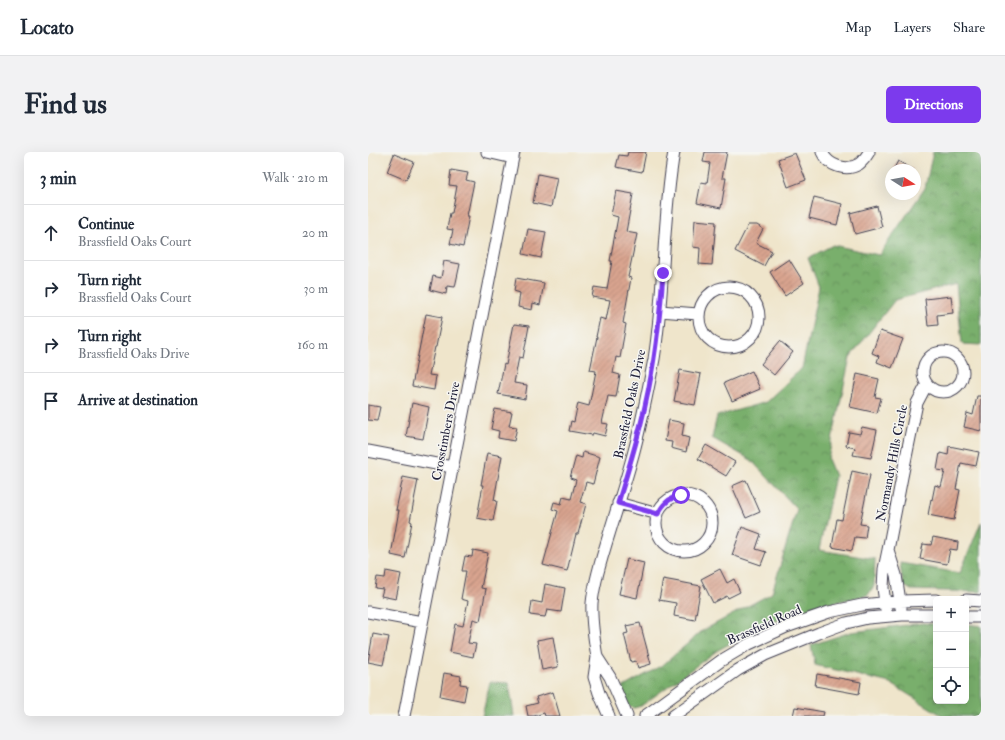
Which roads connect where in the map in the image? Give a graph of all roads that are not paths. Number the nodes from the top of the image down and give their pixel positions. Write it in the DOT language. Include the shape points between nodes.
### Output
graph roads {
  1 [pos="487,152"];
  2 [pos="674,152"];
  3 [pos="822,152"];
  4 [pos="869,152"];
  5 [pos="513,155"];
  6 [pos="660,311"];
  7 [pos="698,314"];
  8 [pos="927,384"];
  9 [pos="368,451"];
  10 [pos="452,468"];
  11 [pos="618,503"];
  12 [pos="658,514"];
  13 [pos="888,550"];
  14 [pos="933,600"];
  15 [pos="969,600"];
  16 [pos="900,601"];
  17 [pos="981,601"];
  18 [pos="884,602"];
  19 [pos="368,612"];
  20 [pos="887,615"];
  21 [pos="902,615"];
  22 [pos="933,615"];
  23 [pos="969,616"];
  24 [pos="981,618"];
  25 [pos="422,622"];
  26 [pos="597,657"];
  27 [pos="404,716"];
  28 [pos="609,716"];
  29 [pos="627,716"];
  30 [pos="645,716"];
  31 [pos="673,716"];
  1 -- 5 [label="street"];
  2 -- 6 [label="street, Brassfield Oaks Drive" via="669,182"];
  3 -- 4 [label="street" via="828,162 844,168 860,164"];
  5 -- 10 [label="street, Crosstimbers Drive"];
  6 -- 7 [label="street"];
  6 -- 11 [label="street, Brassfield Oaks Drive" via="645,406"];
  7 -- 7 [label="street" via="703,334 719,346 729,348 748,341 755,334 759,324 757,305 752,297 746,291 729,286 720,288 705,298"];
  8 -- 13 [label="street, Normandy Hills Circle" via="917,403"];
  9 -- 10 [label="street"];
  10 -- 25 [label="street, Crosstimbers Drive"];
  11 -- 12 [label="street"];
  11 -- 26 [label="street, Brassfield Oaks Drive" via="600,563 592,602 592,627"];
  12 -- 12 [label="street" via="658,533 665,544 682,552 695,550 701,546 712,531 711,512 704,502 693,496 681,495 669,500"];
  13 -- 16 [label="street, Normandy Hills Circle" via="896,574"];
  13 -- 18 [label="street, Normandy Hills Circle" via="884,569"];
  14 -- 16 [label="street, Brassfield Road"];
  15 -- 17 [label="street"];
  16 -- 18 [label="street, Brassfield Road"];
  16 -- 21 [label="street, Normandy Hills Circle"];
  18 -- 20 [label="street, Normandy Hills Circle"];
  18 -- 30 [label="street, Brassfield Road" via="829,612 786,627 749,644 722,660"];
  19 -- 25 [label="street"];
  20 -- 21 [label="street"];
  20 -- 31 [label="street" via="846,623 765,655 738,670"];
  21 -- 22 [label="street"];
  23 -- 24 [label="street"];
  25 -- 27 [label="street, Crosstimbers Drive"];
  26 -- 28 [label="street, Brassfield Oaks Drive" via="594,677 598,693"];
  26 -- 29 [label="street, Brassfield Oaks Drive" via="610,677"];
}
